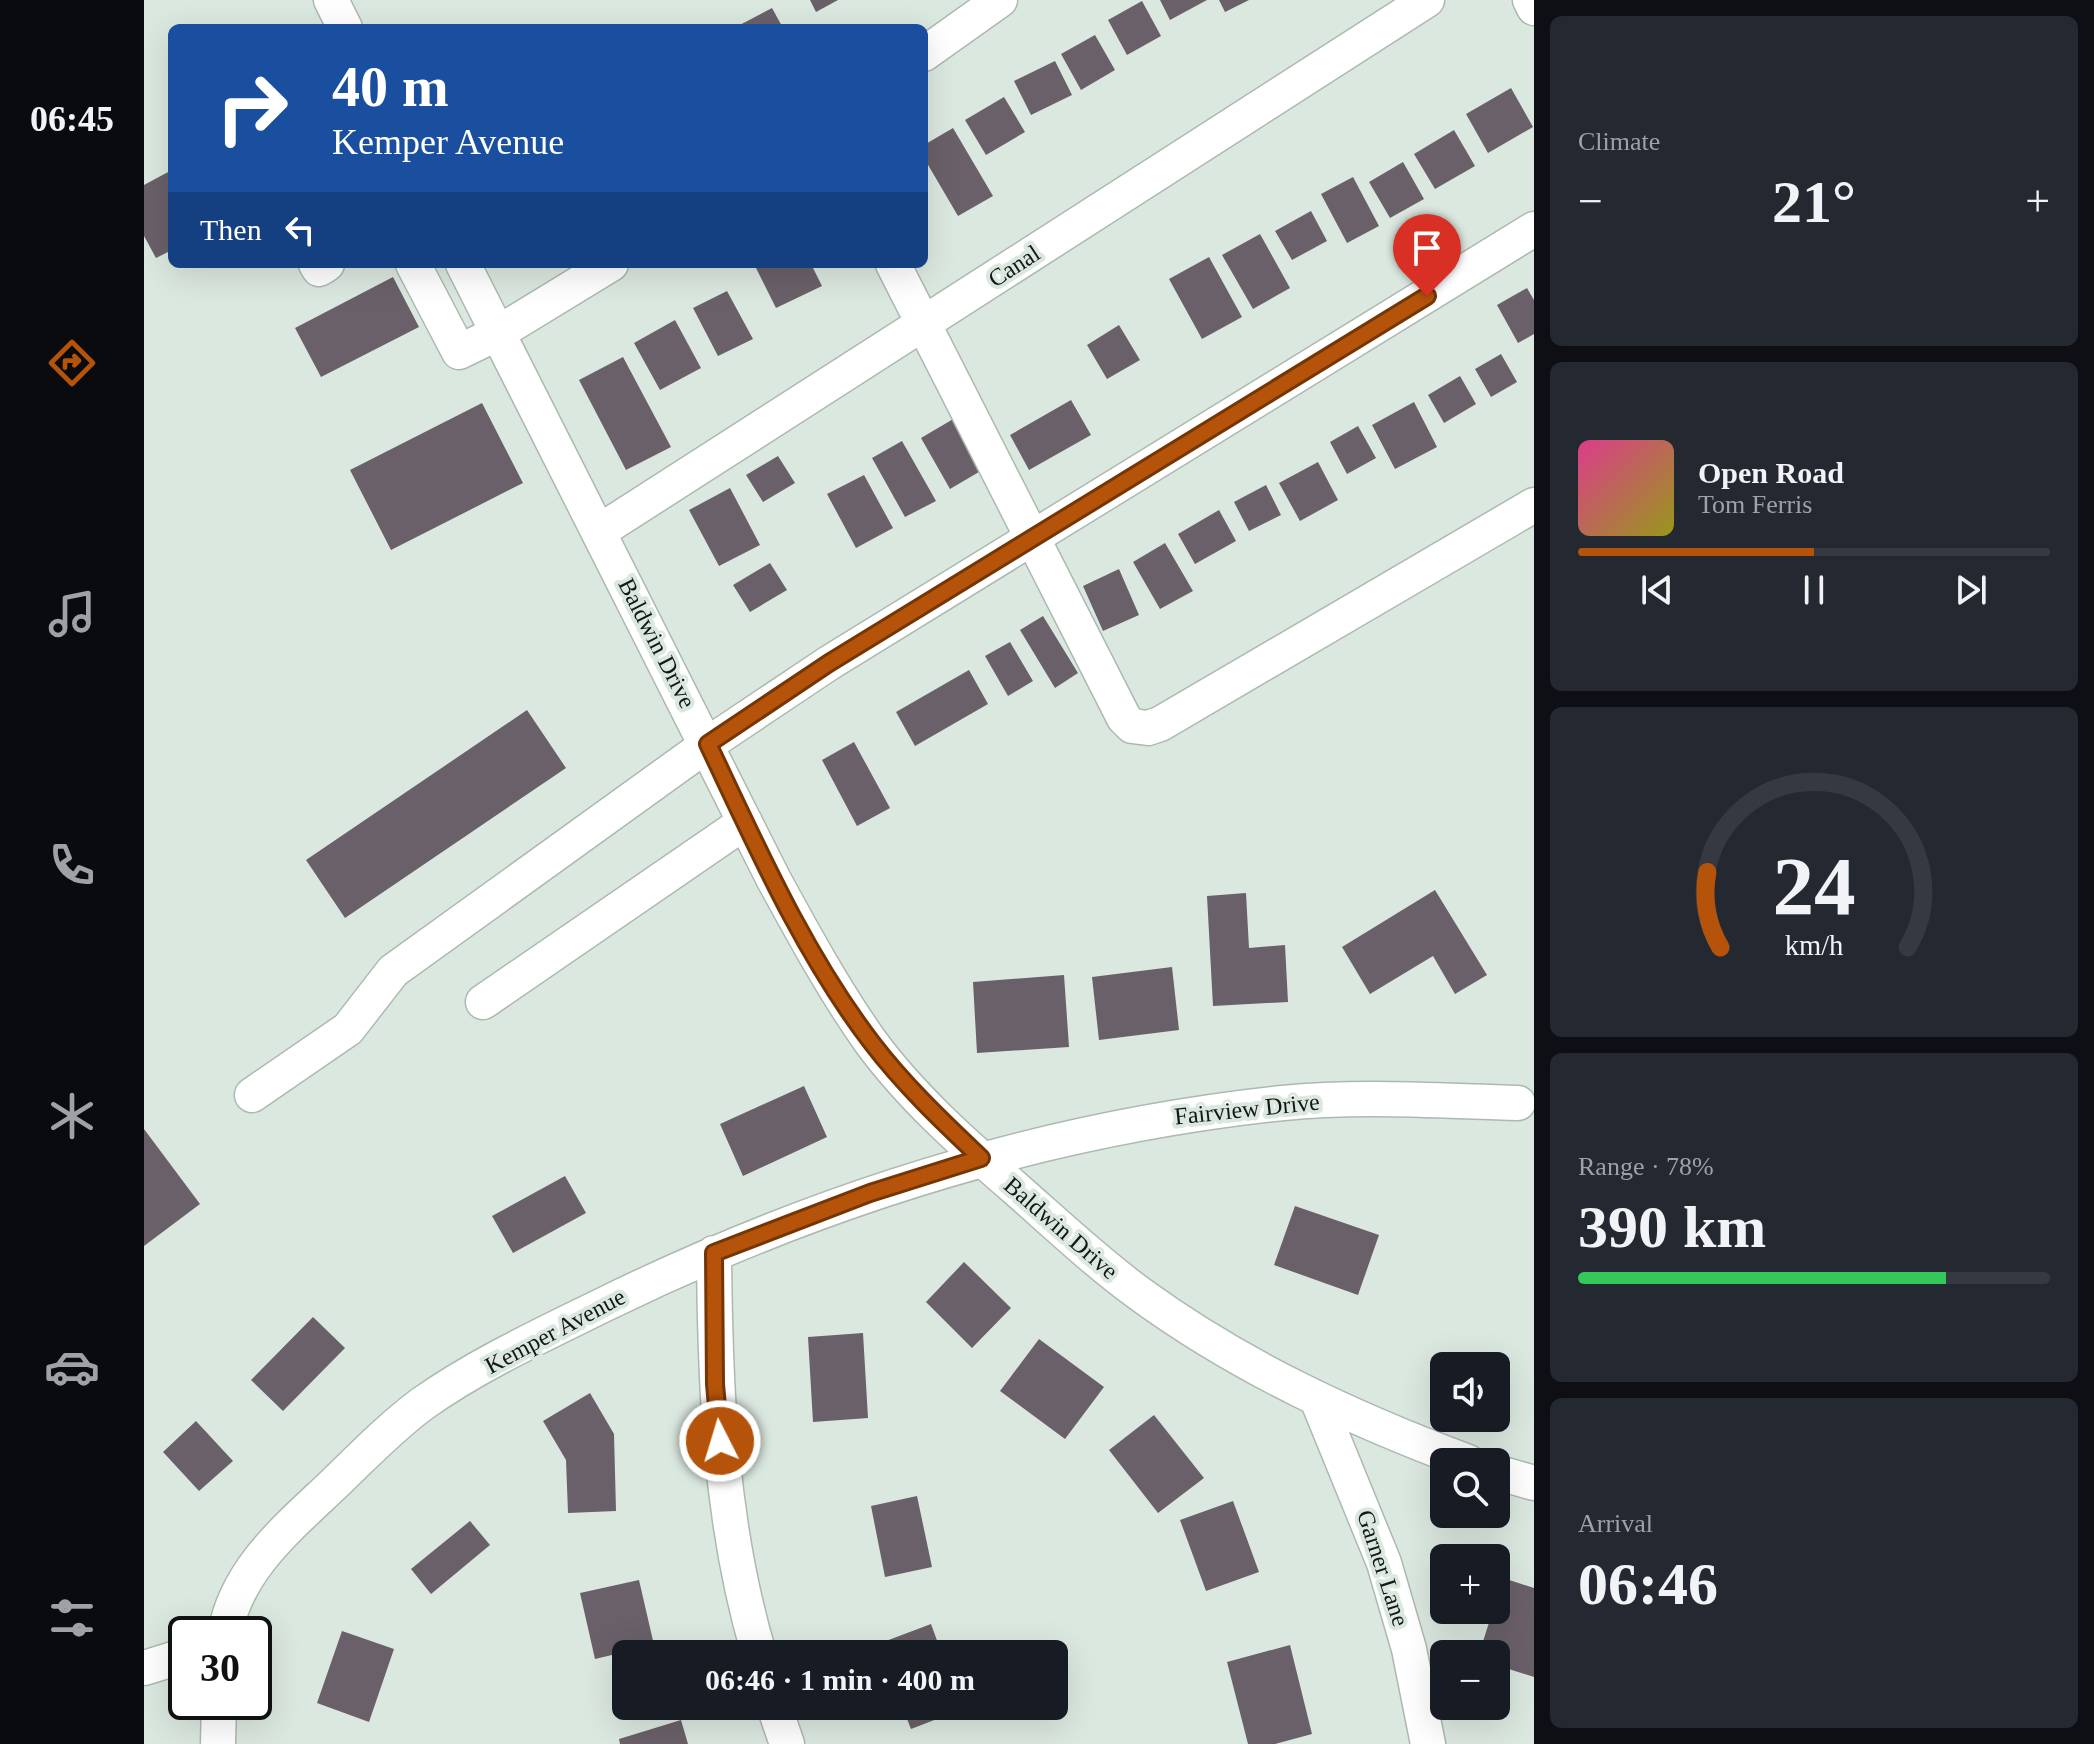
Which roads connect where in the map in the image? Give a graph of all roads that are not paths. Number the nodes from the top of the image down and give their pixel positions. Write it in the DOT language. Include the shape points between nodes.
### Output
graph roads {
  1 [pos="331,0"];
  2 [pos="1000,0"];
  3 [pos="1427,0"];
  4 [pos="1530,0"];
  5 [pos="1534,8"];
  6 [pos="343,24"];
  7 [pos="928,51"];
  8 [pos="1534,229"];
  9 [pos="415,268"];
  10 [pos="465,268"];
  11 [pos="604,268"];
  12 [pos="895,268"];
  13 [pos="923,324"];
  14 [pos="498,333"];
  15 [pos="1534,505"];
  16 [pos="600,531"];
  17 [pos="1034,536"];
  18 [pos="708,744"];
  19 [pos="745,822"];
  20 [pos="483,1002"];
  21 [pos="252,1095"];
  22 [pos="1518,1103"];
  23 [pos="981,1158"];
  24 [pos="714,1253"];
  25 [pos="1317,1399"];
  26 [pos="1434,1448"];
  27 [pos="1510,1476"];
  28 [pos="1534,1483"];
  29 [pos="228,1616"];
  30 [pos="756,1640"];
  31 [pos="168,1661"];
  32 [pos="144,1668"];
  33 [pos="219,1720"];
  34 [pos="779,1720"];
  35 [pos="218,1744"];
  36 [pos="787,1744"];
  37 [pos="1428,1744"];
  1 -- 6 [label="street"];
  2 -- 7 [label="street"];
  3 -- 13 [label="street, Canal"];
  4 -- 5 [label="street"];
  8 -- 17 [label="street"];
  9 -- 14 [label="street" via="459,352"];
  10 -- 14 [label="street, Baldwin Drive"];
  11 -- 14 [label="street"];
  12 -- 13 [label="street"];
  13 -- 16 [label="street, Canal"];
  13 -- 17 [label="street"];
  14 -- 16 [label="street, Baldwin Drive"];
  15 -- 17 [label="street" via="1160,724 1140,729 1124,718"];
  16 -- 18 [label="street, Baldwin Drive"];
  17 -- 18 [label="street"];
  18 -- 19 [label="street, Baldwin Drive"];
  18 -- 21 [label="street" via="393,971 348,1029"];
  19 -- 20 [label="street"];
  19 -- 23 [label="street, Baldwin Drive" via="824,970 872,1043"];
  22 -- 23 [label="street, Fairview Drive" via="1287,1103 1159,1118"];
  23 -- 24 [label="street, Kemper Avenue" via="870,1193"];
  23 -- 25 [label="street, Baldwin Drive" via="1140,1294 1207,1339"];
  24 -- 29 [label="street, Kemper Avenue" via="541,1336 424,1403 272,1543 245,1579"];
  24 -- 30 [label="street" via="722,1470"];
  25 -- 26 [label="street, Baldwin Drive"];
  25 -- 37 [label="street, Garner Lane" via="1384,1563"];
  27 -- 28 [label="street"];
  31 -- 32 [label="street"];
  33 -- 35 [label="street"];
  34 -- 36 [label="street"];
}
